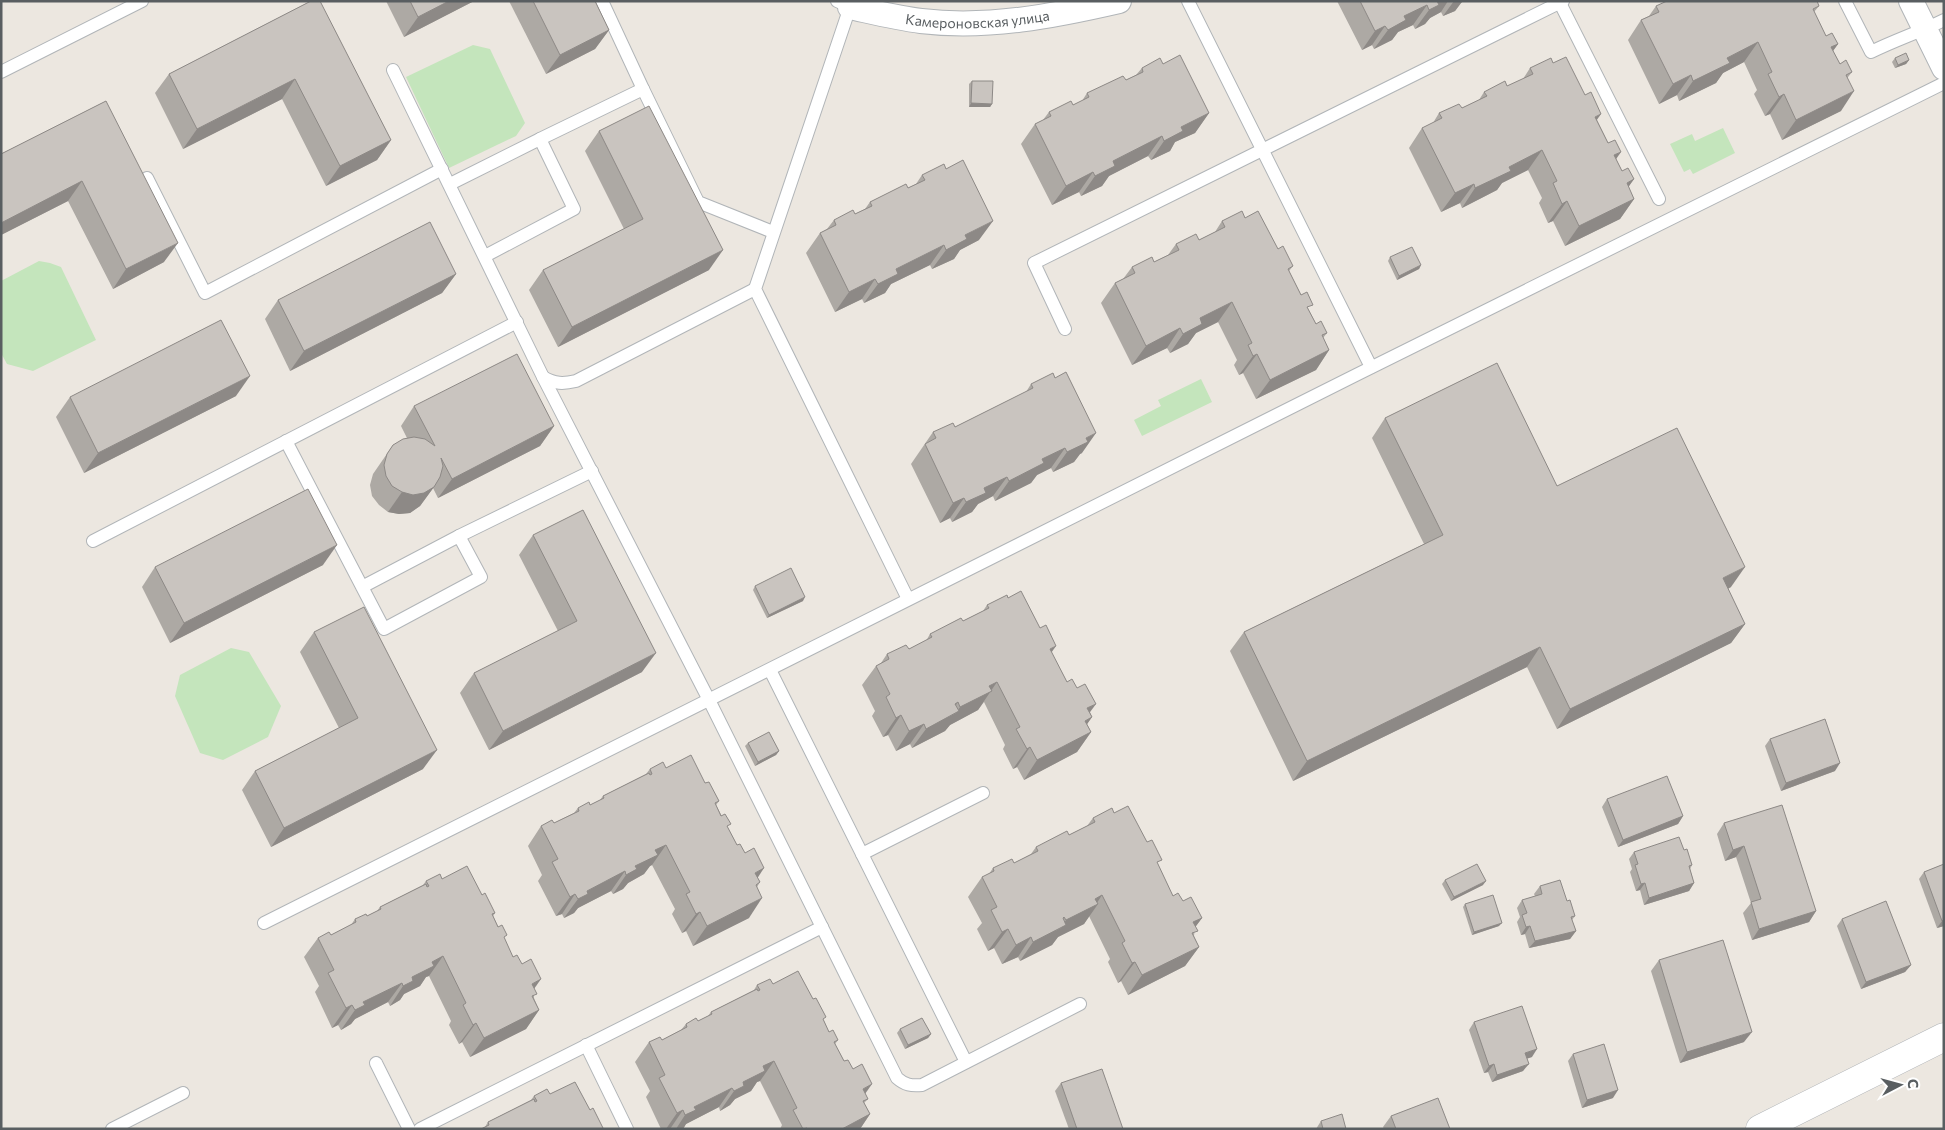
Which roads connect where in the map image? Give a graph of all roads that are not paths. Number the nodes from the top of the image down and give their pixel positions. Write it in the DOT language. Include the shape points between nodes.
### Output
graph roads {
  1 [pos="142,1"];
  2 [pos="602,1"];
  3 [pos="1119,1"];
  4 [pos="1188,1"];
  5 [pos="1845,1"];
  6 [pos="1911,1"];
  7 [pos="1562,2"];
  8 [pos="844,4"];
  9 [pos="1934,25"];
  10 [pos="1944,68"];
  11 [pos="393,70"];
  12 [pos="1,72"];
  13 [pos="1944,83"];
  14 [pos="643,89"];
  15 [pos="540,139"];
  16 [pos="1261,149"];
  17 [pos="442,169"];
  18 [pos="147,178"];
  19 [pos="450,184"];
  20 [pos="1659,199"];
  21 [pos="773,232"];
  22 [pos="484,256"];
  23 [pos="755,290"];
  24 [pos="517,322"];
  25 [pos="1065,329"];
  26 [pos="1371,368"];
  27 [pos="543,377"];
  28 [pos="286,441"];
  29 [pos="592,471"];
  30 [pos="459,536"];
  31 [pos="93,540"];
  32 [pos="362,587"];
  33 [pos="908,599"];
  34 [pos="770,670"];
  35 [pos="709,700"];
  36 [pos="983,793"];
  37 [pos="862,854"];
  38 [pos="264,923"];
  39 [pos="822,927"];
  40 [pos="1080,1004"];
  41 [pos="1944,1037"];
  42 [pos="586,1045"];
  43 [pos="966,1062"];
  44 [pos="376,1063"];
  45 [pos="183,1094"];
  46 [pos="112,1129"];
  47 [pos="409,1129"];
  48 [pos="420,1129"];
  49 [pos="627,1129"];
  50 [pos="1760,1129"];
  1 -- 12 [label="lane"];
  2 -- 14 [label="lane"];
  3 -- 8 [label="street, Камероновская улица" via="1064,14 980,24 921,21"];
  4 -- 16 [label="lane"];
  5 -- 9 [label="lane" via="1871,52"];
  6 -- 9 [label="street"];
  7 -- 16 [label="lane"];
  7 -- 20 [label="lane"];
  8 -- 21 [label="lane"];
  9 -- 10 [label="street"];
  11 -- 17 [label="lane"];
  13 -- 26 [label="lane"];
  14 -- 15 [label="lane"];
  14 -- 21 [label="lane" via="698,202"];
  15 -- 19 [label="lane"];
  15 -- 22 [label="lane" via="574,209"];
  16 -- 25 [label="lane" via="1034,263"];
  16 -- 26 [label="lane"];
  17 -- 18 [label="lane" via="205,293"];
  17 -- 19 [label="lane"];
  19 -- 22 [label="lane"];
  21 -- 23 [label="lane"];
  22 -- 24 [label="lane"];
  23 -- 27 [label="lane" via="576,381 564,384"];
  23 -- 33 [label="lane"];
  24 -- 27 [label="lane"];
  24 -- 28 [label="lane"];
  26 -- 33 [label="lane"];
  27 -- 29 [label="lane"];
  28 -- 31 [label="lane"];
  28 -- 32 [label="lane"];
  29 -- 30 [label="lane"];
  29 -- 35 [label="lane"];
  30 -- 32 [label="lane"];
  30 -- 32 [label="lane" via="481,577 384,629"];
  33 -- 34 [label="lane"];
  34 -- 35 [label="lane"];
  34 -- 37 [label="lane"];
  35 -- 38 [label="lane"];
  35 -- 39 [label="lane"];
  36 -- 37 [label="lane"];
  37 -- 43 [label="lane"];
  39 -- 42 [label="lane"];
  39 -- 43 [label="lane" via="897,1078 904,1084 922,1085"];
  40 -- 43 [label="lane"];
  41 -- 50 [label="street"];
  42 -- 48 [label="lane"];
  42 -- 49 [label="lane"];
  44 -- 47 [label="lane"];
  45 -- 46 [label="lane"];
}
